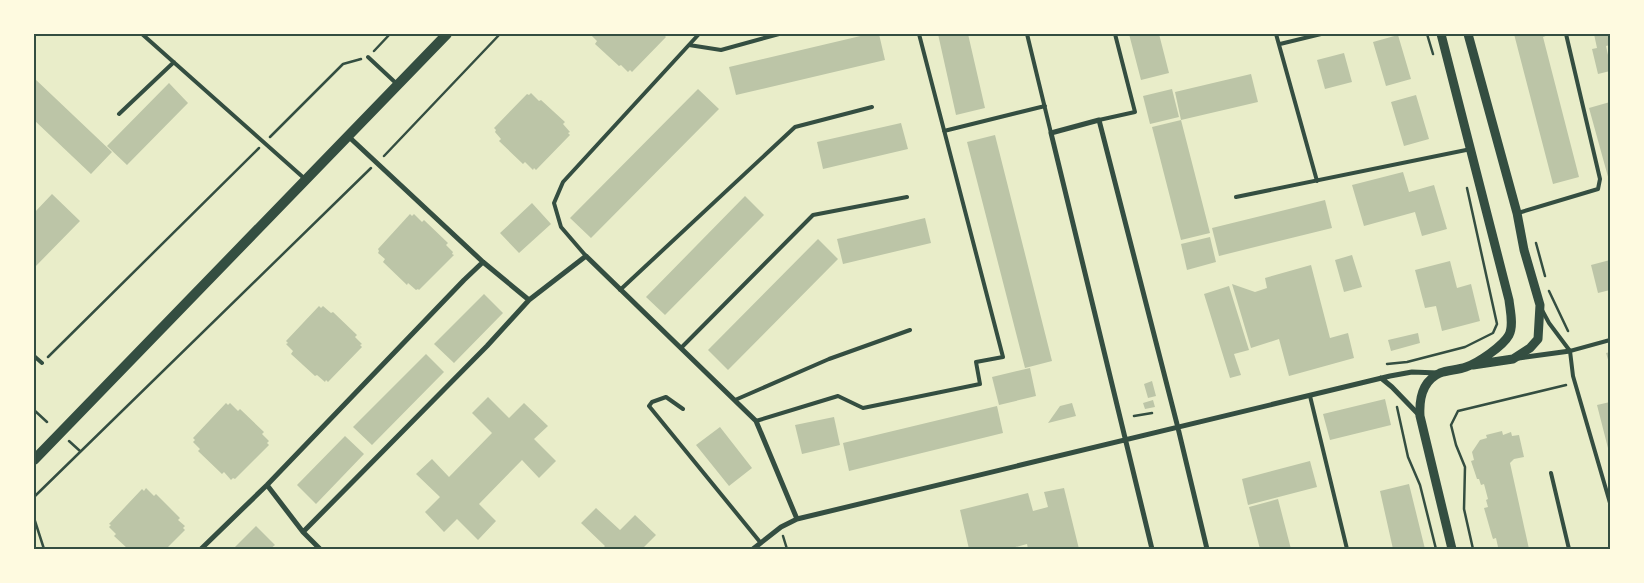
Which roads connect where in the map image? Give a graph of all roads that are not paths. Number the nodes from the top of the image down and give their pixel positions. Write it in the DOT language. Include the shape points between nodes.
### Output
graph roads {
  1 [pos="142,34"];
  2 [pos="447,34"];
  3 [pos="699,34"];
  4 [pos="779,34"];
  5 [pos="919,34"];
  6 [pos="1027,34"];
  7 [pos="1116,34"];
  8 [pos="1276,34"];
  9 [pos="1321,34"];
  10 [pos="1441,34"];
  11 [pos="1468,34"];
  12 [pos="1566,34"];
  13 [pos="1280,44"];
  14 [pos="689,45"];
  15 [pos="368,57"];
  16 [pos="174,62"];
  17 [pos="398,85"];
  18 [pos="1045,106"];
  19 [pos="872,108"];
  20 [pos="119,114"];
  21 [pos="1099,120"];
  22 [pos="944,131"];
  23 [pos="1051,133"];
  24 [pos="348,136"];
  25 [pos="1471,149"];
  26 [pos="305,179"];
  27 [pos="1317,181"];
  28 [pos="907,197"];
  29 [pos="1236,197"];
  30 [pos="1517,213"];
  31 [pos="586,256"];
  32 [pos="483,262"];
  33 [pos="620,290"];
  34 [pos="529,300"];
  35 [pos="1540,305"];
  36 [pos="910,330"];
  37 [pos="1610,340"];
  38 [pos="680,348"];
  39 [pos="1570,351"];
  40 [pos="34,356"];
  41 [pos="1513,359"];
  42 [pos="42,363"];
  43 [pos="1468,366"];
  44 [pos="1438,374"];
  45 [pos="1381,378"];
  46 [pos="1310,396"];
  47 [pos="735,400"];
  48 [pos="682,410"];
  49 [pos="1420,416"];
  50 [pos="756,421"];
  51 [pos="1178,428"];
  52 [pos="1126,440"];
  53 [pos="34,460"];
  54 [pos="1551,473"];
  55 [pos="267,485"];
  56 [pos="1610,503"];
  57 [pos="798,519"];
  58 [pos="303,532"];
  59 [pos="760,542"];
  60 [pos="200,549"];
  61 [pos="320,549"];
  62 [pos="753,549"];
  63 [pos="1152,549"];
  64 [pos="1207,549"];
  65 [pos="1347,549"];
  66 [pos="1452,549"];
  67 [pos="1569,549"];
  1 -- 16 [label="lane"];
  2 -- 17 [label="main road"];
  3 -- 14 [label="lane"];
  4 -- 14 [label="lane" via="722,50"];
  5 -- 22 [label="lane"];
  6 -- 18 [label="lane"];
  7 -- 21 [label="lane" via="1135,112"];
  8 -- 13 [label="lane"];
  9 -- 13 [label="lane"];
  10 -- 25 [label="street"];
  11 -- 30 [label="street"];
  12 -- 30 [label="lane" via="1600,179 1598,189"];
  13 -- 27 [label="lane"];
  14 -- 31 [label="lane" via="563,182 554,203 561,227"];
  15 -- 17 [label="lane"];
  16 -- 20 [label="lane"];
  16 -- 26 [label="lane"];
  17 -- 24 [label="main road"];
  18 -- 22 [label="lane"];
  18 -- 23 [label="lane"];
  19 -- 33 [label="lane" via="795,127"];
  21 -- 23 [label="street"];
  21 -- 51 [label="street"];
  22 -- 50 [label="lane" via="1003,356 976,362 980,384 863,408 838,396"];
  23 -- 52 [label="street"];
  24 -- 26 [label="main road"];
  24 -- 32 [label="street"];
  25 -- 27 [label="lane"];
  25 -- 43 [label="street" via="1512,321 1510,334 1499,347"];
  26 -- 53 [label="main road"];
  27 -- 29 [label="lane"];
  28 -- 38 [label="lane" via="813,215"];
  30 -- 35 [label="street"];
  31 -- 33 [label="street"];
  31 -- 34 [label="street"];
  32 -- 34 [label="street"];
  32 -- 55 [label="street"];
  33 -- 38 [label="street"];
  34 -- 58 [label="street"];
  35 -- 39 [label="lane" via="1549,324"];
  35 -- 41 [label="street" via="1538,338 1530,348"];
  36 -- 47 [label="lane" via="829,359"];
  37 -- 39 [label="lane"];
  38 -- 47 [label="street"];
  39 -- 41 [label="street"];
  39 -- 56 [label="lane" via="1573,376"];
  40 -- 42 [label="lane"];
  41 -- 43 [label="street"];
  43 -- 44 [label="street"];
  44 -- 45 [label="street" via="1412,372"];
  44 -- 49 [label="street" via="1422,391"];
  45 -- 46 [label="street"];
  45 -- 49 [label="street"];
  46 -- 51 [label="street"];
  46 -- 65 [label="lane"];
  47 -- 50 [label="street"];
  48 -- 59 [label="lane" via="666,397 649,406"];
  49 -- 66 [label="street"];
  50 -- 57 [label="street"];
  51 -- 52 [label="street"];
  51 -- 64 [label="street"];
  52 -- 57 [label="street"];
  52 -- 63 [label="street"];
  54 -- 67 [label="lane"];
  55 -- 58 [label="street"];
  55 -- 60 [label="street"];
  57 -- 59 [label="street"];
  58 -- 61 [label="street"];
  59 -- 62 [label="street"];
}
